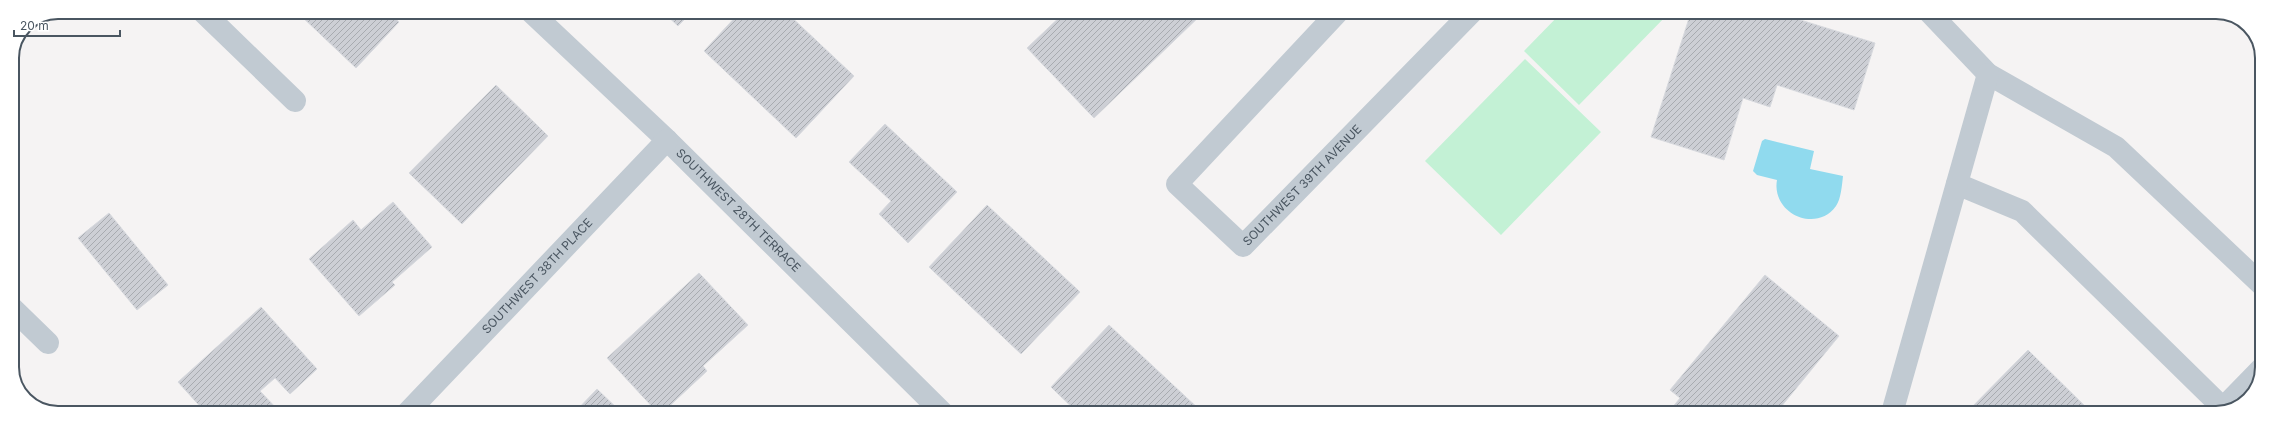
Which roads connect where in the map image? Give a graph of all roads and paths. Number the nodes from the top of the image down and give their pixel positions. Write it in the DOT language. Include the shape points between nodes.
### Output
graph roads {
  1 [pos="210,19"];
  2 [pos="538,19"];
  3 [pos="1331,19"];
  4 [pos="1465,19"];
  5 [pos="1935,19"];
  6 [pos="1988,74"];
  7 [pos="295,101"];
  8 [pos="667,140"];
  9 [pos="1957,184"];
  10 [pos="2255,279"];
  11 [pos="19,315"];
  12 [pos="48,343"];
  13 [pos="2254,376"];
  14 [pos="2227,404"];
  15 [pos="2220,405"];
  16 [pos="414,406"];
  17 [pos="936,406"];
  18 [pos="1894,406"];
  1 -- 7 [label="street"];
  2 -- 8 [label="street, SOUTHWEST 28TH TERRACE"];
  3 -- 4 [label="street, SOUTHWEST 39TH AVENUE" via="1177,184 1243,246"];
  5 -- 6 [label="street"];
  6 -- 9 [label="street"];
  6 -- 10 [label="street" via="2116,147"];
  8 -- 16 [label="street, SOUTHWEST 38TH PLACE"];
  8 -- 17 [label="street, SOUTHWEST 28TH TERRACE"];
  9 -- 15 [label="street" via="2022,211"];
  9 -- 18 [label="street"];
  11 -- 12 [label="street"];
  13 -- 14 [label="street"];
}
